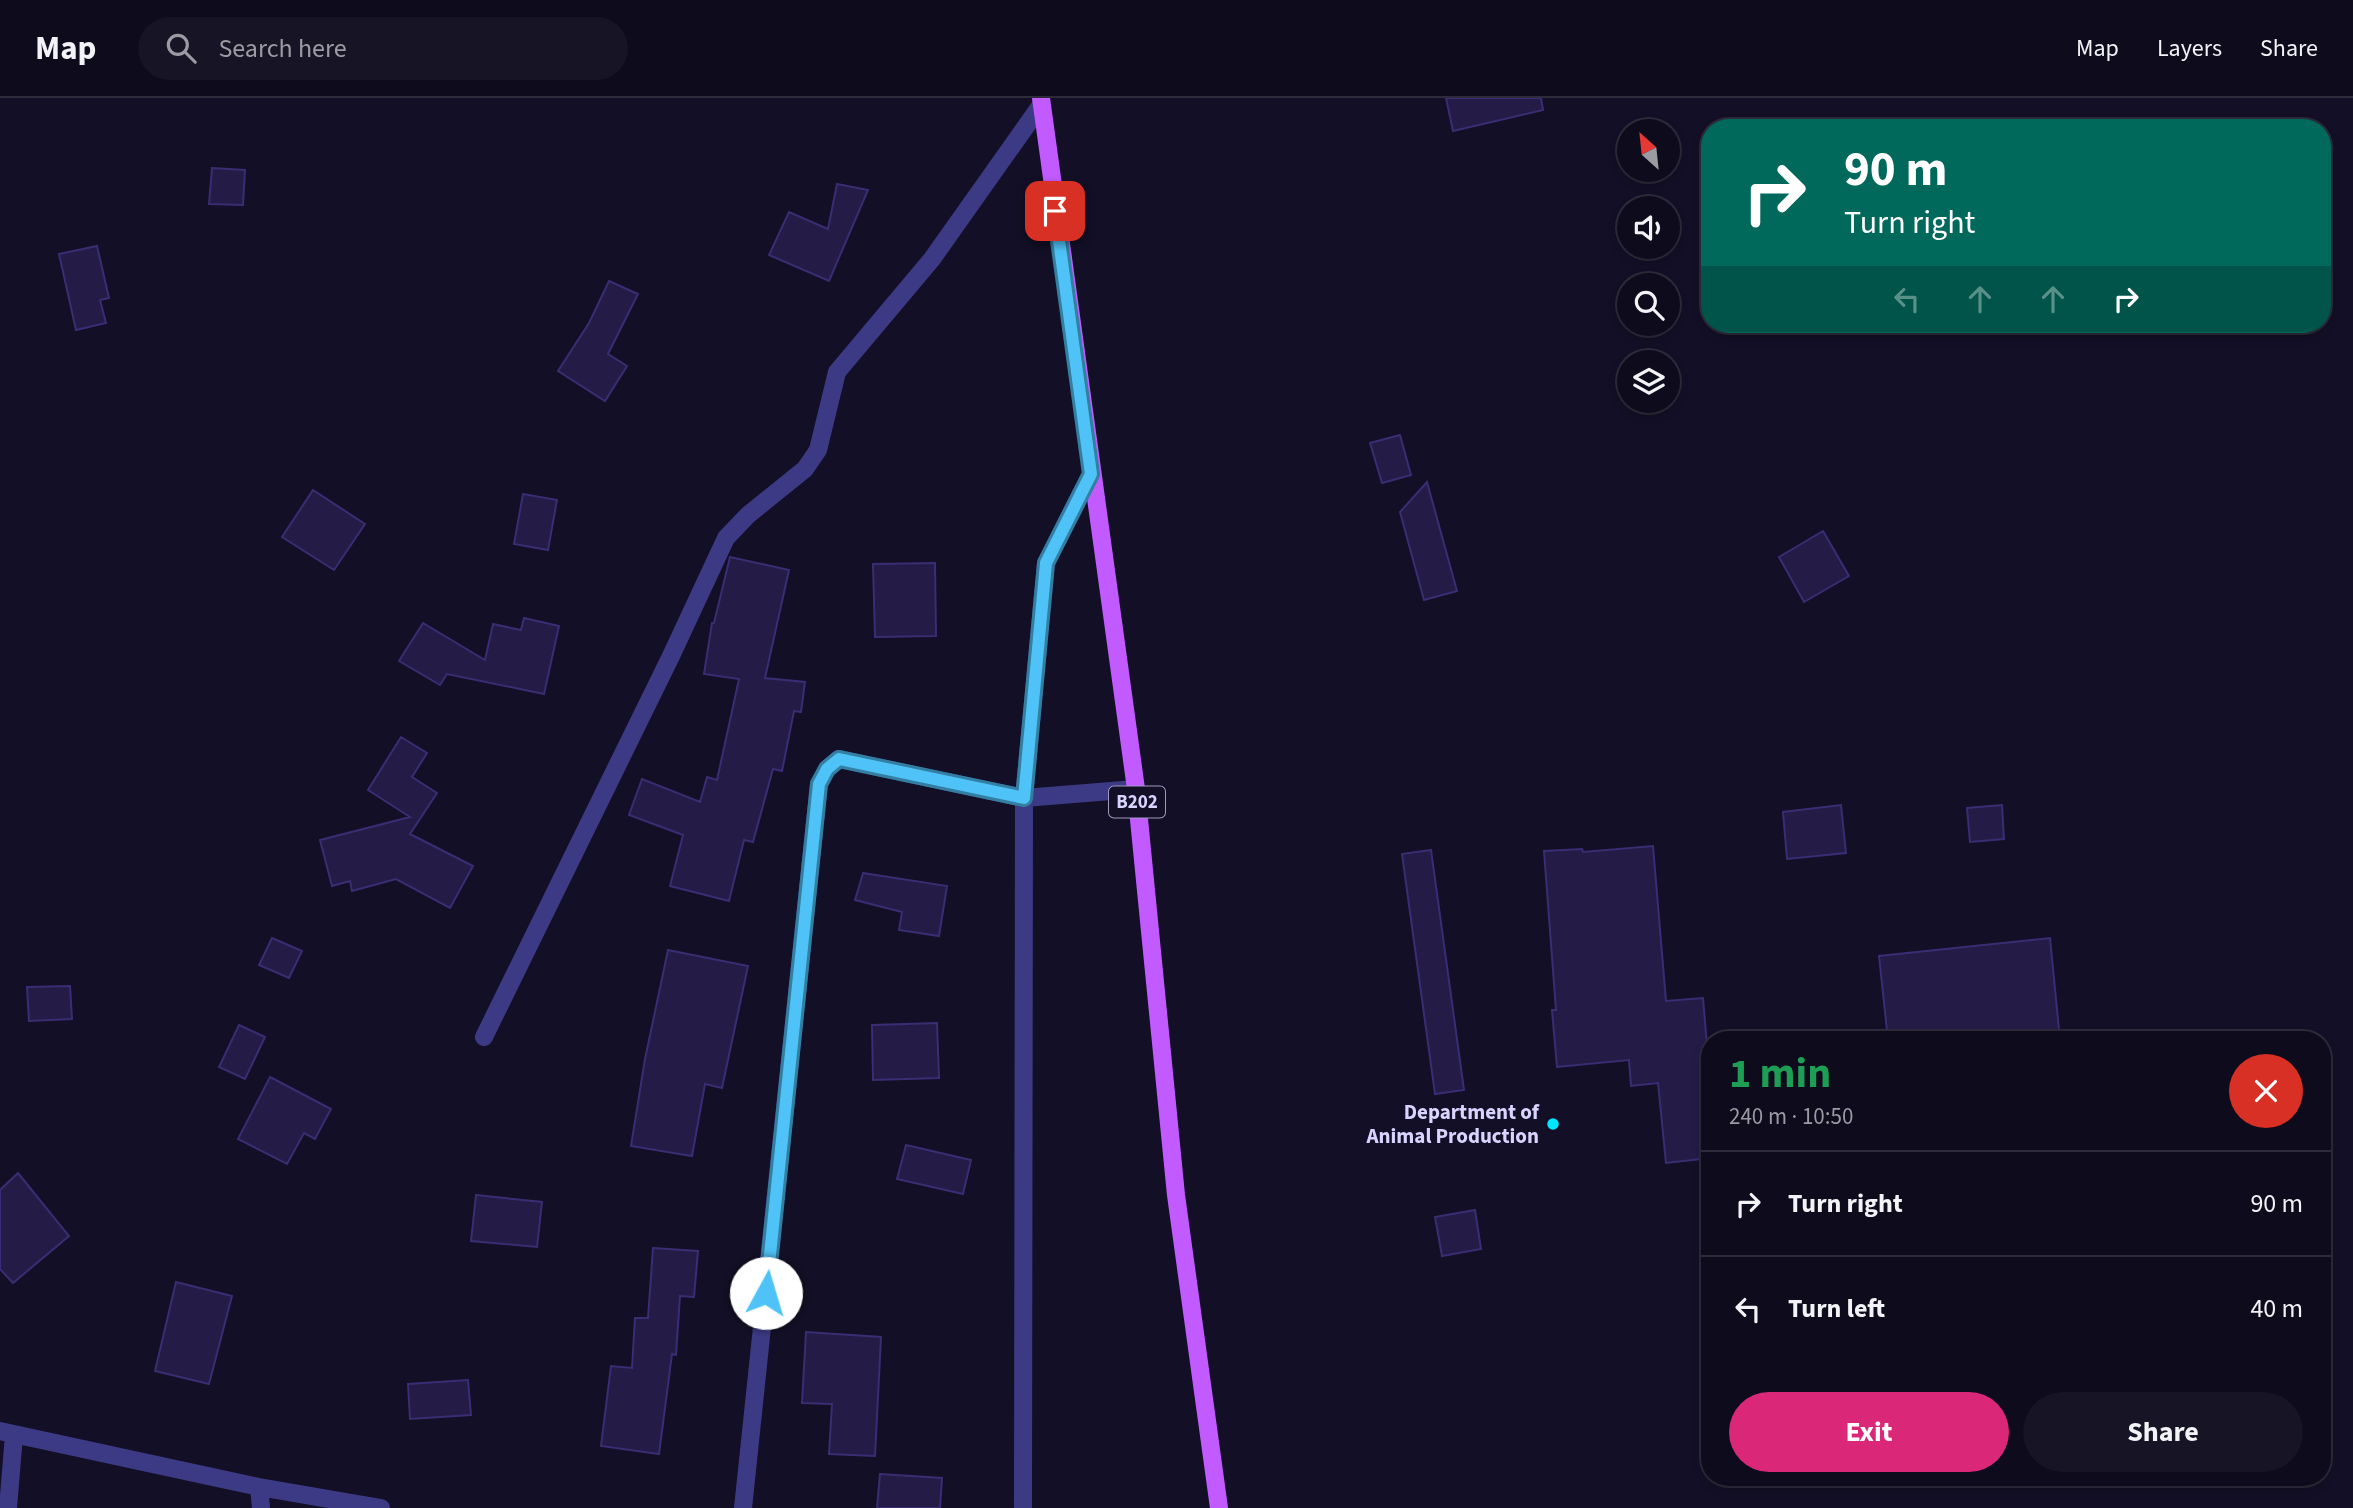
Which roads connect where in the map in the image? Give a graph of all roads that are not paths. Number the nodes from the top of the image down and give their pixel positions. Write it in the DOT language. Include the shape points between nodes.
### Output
graph roads {
  1 [pos="1041,102"];
  2 [pos="1091,474"];
  3 [pos="1136,789"];
  4 [pos="1024,798"];
  5 [pos="484,1037"];
  6 [pos="7,1433"];
  7 [pos="259,1487"];
  8 [pos="8,1508"];
  9 [pos="261,1508"];
  10 [pos="381,1508"];
  11 [pos="743,1508"];
  12 [pos="1023,1508"];
  13 [pos="1219,1508"];
  1 -- 2 [label="main road, B202"];
  1 -- 5 [label="street" via="932,259 837,372 818,450 806,469 726,538"];
  2 -- 3 [label="main road, B202"];
  2 -- 4 [label="street" via="1046,563"];
  3 -- 4 [label="street"];
  3 -- 13 [label="main road, B202" via="1176,1195"];
  4 -- 11 [label="street" via="839,759 819,784"];
  4 -- 12 [label="street"];
  6 -- 7 [label="street"];
  6 -- 8 [label="street"];
  7 -- 9 [label="street"];
  7 -- 10 [label="street"];
}
